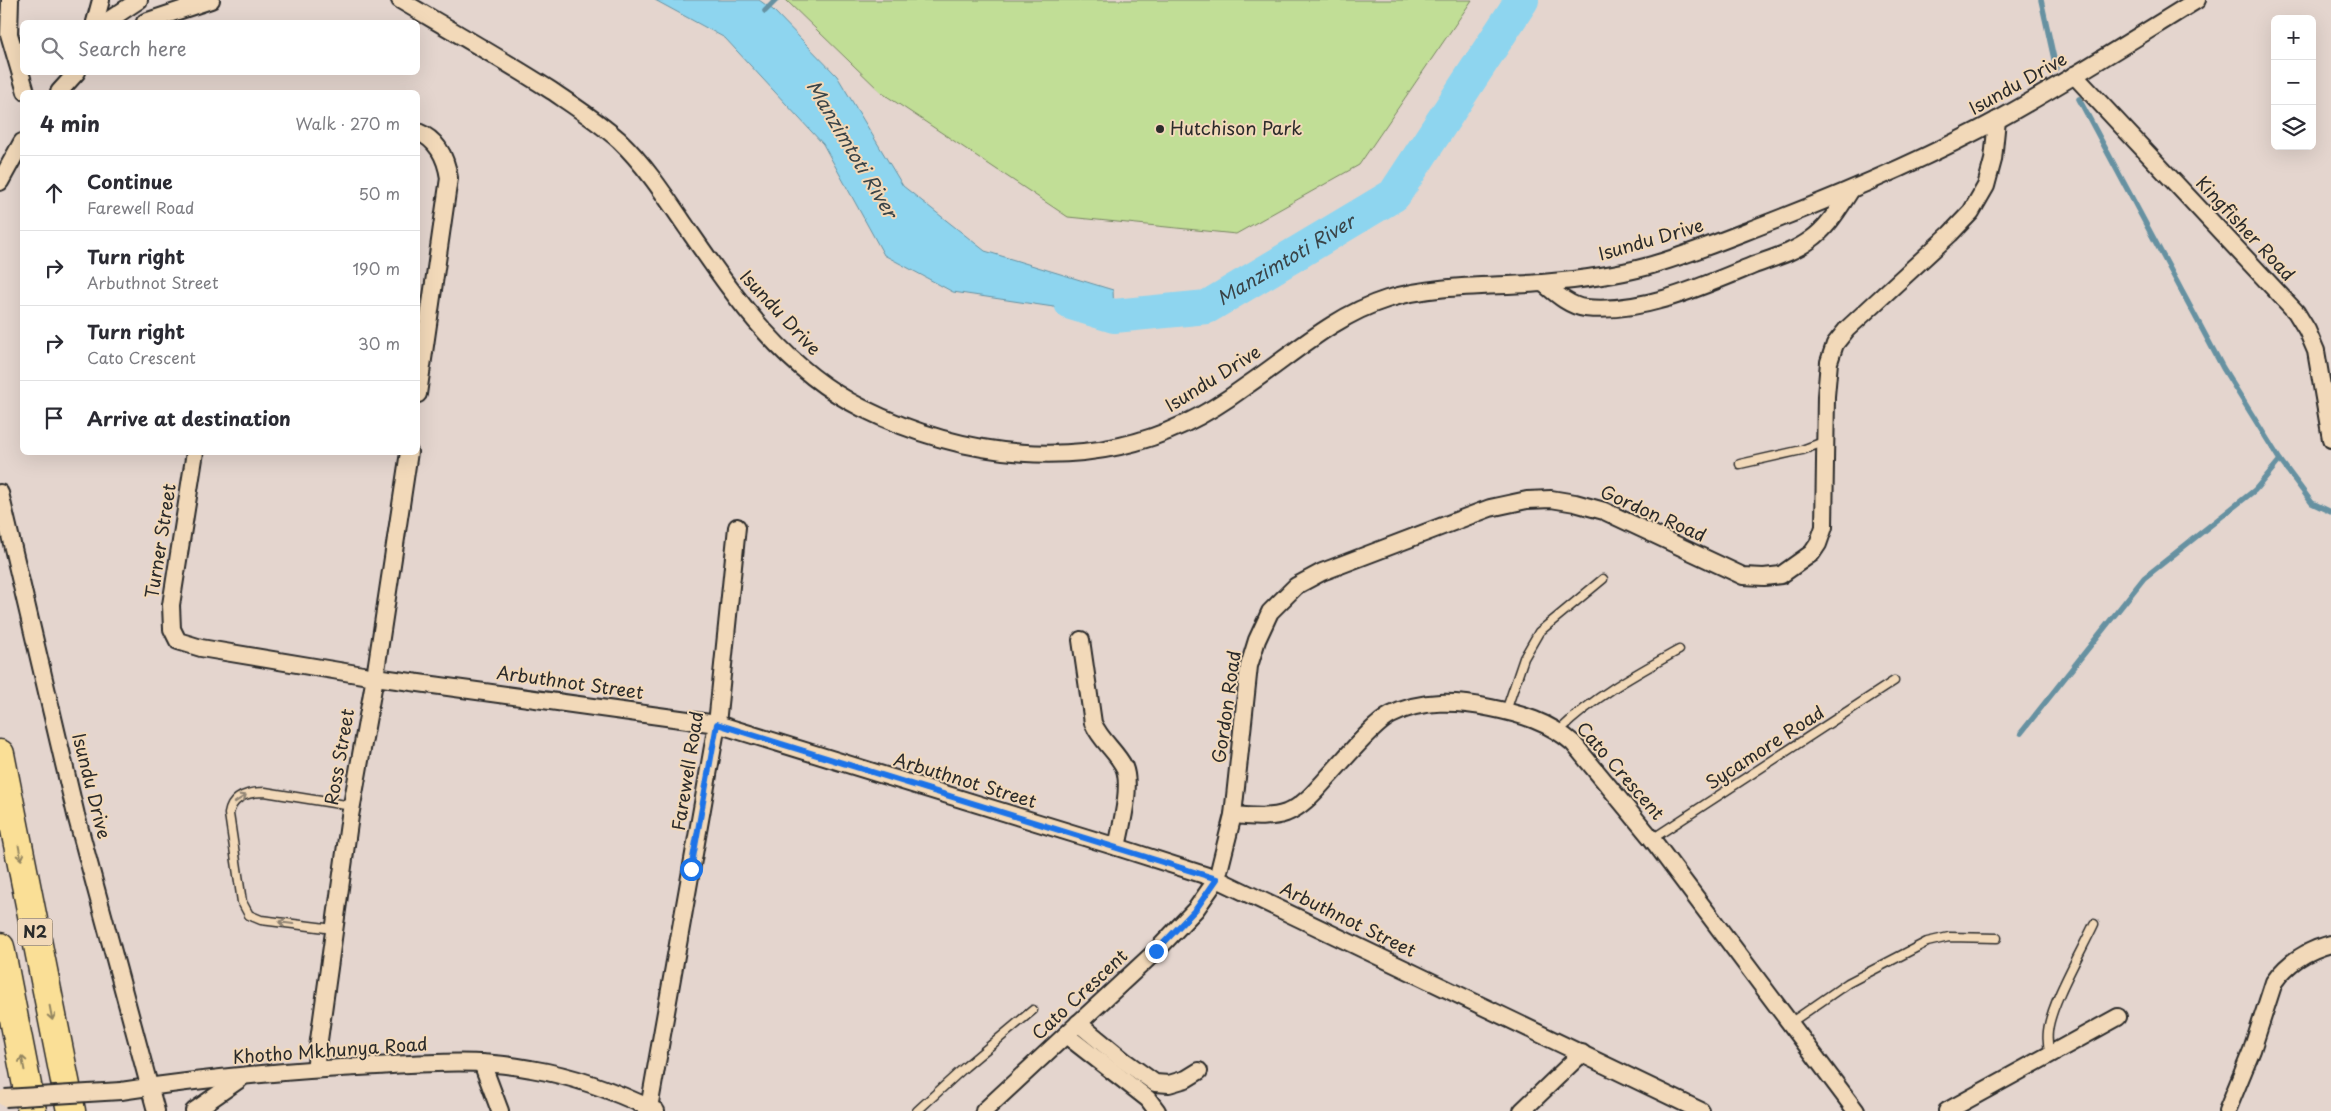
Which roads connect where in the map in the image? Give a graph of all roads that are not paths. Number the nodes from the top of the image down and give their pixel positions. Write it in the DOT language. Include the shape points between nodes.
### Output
graph roads {
  1 [pos="10,0"];
  2 [pos="101,0"];
  3 [pos="139,0"];
  4 [pos="211,0"];
  5 [pos="400,0"];
  6 [pos="425,0"];
  7 [pos="2197,0"];
  8 [pos="96,20"];
  9 [pos="109,20"];
  10 [pos="151,20"];
  11 [pos="434,21"];
  12 [pos="20,72"];
  13 [pos="21,75"];
  14 [pos="74,75"];
  15 [pos="2074,75"];
  16 [pos="25,90"];
  17 [pos="61,90"];
  18 [pos="1997,120"];
  19 [pos="420,133"];
  20 [pos="20,146"];
  21 [pos="0,182"];
  22 [pos="1851,190"];
  23 [pos="1542,283"];
  24 [pos="420,380"];
  25 [pos="2331,439"];
  26 [pos="1826,442"];
  27 [pos="195,455"];
  28 [pos="409,455"];
  29 [pos="1740,464"];
  30 [pos="0,493"];
  31 [pos="736,527"];
  32 [pos="1603,578"];
  33 [pos="174,636"];
  34 [pos="1081,640"];
  35 [pos="1679,650"];
  36 [pos="375,677"];
  37 [pos="1894,681"];
  38 [pos="1506,711"];
  39 [pos="717,724"];
  40 [pos="1559,731"];
  41 [pos="0,754"];
  42 [pos="352,806"];
  43 [pos="1233,815"];
  44 [pos="1652,839"];
  45 [pos="1117,847"];
  46 [pos="1217,879"];
  47 [pos="2094,924"];
  48 [pos="334,929"];
  49 [pos="1997,938"];
  50 [pos="2331,944"];
  51 [pos="0,947"];
  52 [pos="1034,1010"];
  53 [pos="2118,1017"];
  54 [pos="1078,1023"];
  55 [pos="1789,1024"];
  56 [pos="1066,1035"];
  57 [pos="1582,1053"];
  58 [pos="2050,1054"];
  59 [pos="482,1063"];
  60 [pos="316,1069"];
  61 [pos="1199,1071"];
  62 [pos="244,1077"];
  63 [pos="149,1087"];
  64 [pos="3,1098"];
  65 [pos="993,1108"];
  66 [pos="653,1109"];
  67 [pos="32,1111"];
  68 [pos="71,1111"];
  69 [pos="156,1111"];
  70 [pos="194,1111"];
  71 [pos="500,1111"];
  72 [pos="917,1111"];
  73 [pos="1157,1111"];
  74 [pos="1522,1111"];
  75 [pos="1701,1111"];
  76 [pos="1856,1111"];
  77 [pos="1947,1111"];
  78 [pos="2227,1111"];
  1 -- 12 [label="street" via="9,34"];
  2 -- 8 [label="street"];
  3 -- 9 [label="street"];
  4 -- 10 [label="street"];
  5 -- 11 [label="street, Isundu Drive"];
  6 -- 11 [label="street"];
  7 -- 15 [label="street, Isundu Drive"];
  11 -- 23 [label="street, Isundu Drive" via="501,58 580,110 620,141 658,185 728,289 790,360 859,407 947,441 1022,453 1092,451 1132,444 1185,424 1244,388 1334,323 1386,300 1457,287"];
  13 -- 16 [label="street"];
  14 -- 17 [label="street"];
  15 -- 18 [label="street, Isundu Drive"];
  15 -- 25 [label="street, Kingfisher Road" via="2296,312 2316,352"];
  18 -- 22 [label="street, Isundu Drive"];
  18 -- 26 [label="street, Gordon Road" via="1993,160 1986,186 1971,212 1835,344 1830,362"];
  19 -- 24 [label="street" via="433,140 440,149 448,166 449,178"];
  20 -- 21 [label="street"];
  22 -- 23 [label="street, Isundu Drive" via="1646,267"];
  22 -- 23 [label="street, Isundu Drive" via="1823,230 1809,241 1687,291 1645,303 1583,308 1564,300"];
  26 -- 29 [label="lane"];
  26 -- 43 [label="street, Gordon Road" via="1824,527 1812,553 1781,575 1743,576 1604,512 1551,499 1490,508 1322,572 1296,586 1270,612 1249,666"];
  27 -- 33 [label="street, Turner Street" via="171,606"];
  28 -- 36 [label="street, Ross Street"];
  30 -- 63 [label="street, Isundu Drive" via="76,815"];
  31 -- 39 [label="street, Farewell Road"];
  32 -- 38 [label="lane" via="1539,632 1524,658"];
  33 -- 36 [label="street, Arbuthnot Street" via="178,641 201,648"];
  34 -- 45 [label="street" via="1093,723 1121,762 1127,780"];
  35 -- 40 [label="lane" via="1614,686"];
  36 -- 39 [label="street, Arbuthnot Street"];
  36 -- 42 [label="street, Ross Street"];
  37 -- 44 [label="lane, Sycamore Road"];
  38 -- 40 [label="street, Cato Crescent" via="1524,715"];
  38 -- 43 [label="street, Cato Crescent" via="1475,705 1419,704 1389,716 1301,806 1267,817"];
  39 -- 45 [label="street, Arbuthnot Street"];
  39 -- 66 [label="street, Farewell Road"];
  40 -- 44 [label="street, Cato Crescent"];
  41 -- 68 [label="highway, N2, one-way"];
  42 -- 48 [label="street, Ross Street"];
  48 -- 42 [label="lane, one-way" via="261,920 249,915 242,902 229,814 236,800 254,792"];
  43 -- 46 [label="street, Gordon Road"];
  44 -- 55 [label="street, Cato Crescent"];
  45 -- 46 [label="street, Arbuthnot Street"];
  46 -- 54 [label="street, Cato Crescent" via="1196,909 1156,951"];
  46 -- 57 [label="street, Arbuthnot Street"];
  47 -- 58 [label="lane" via="2054,1009 2047,1041"];
  48 -- 60 [label="street, Ross Street"];
  49 -- 55 [label="lane" via="1948,937 1927,942 1848,983"];
  50 -- 78 [label="street" via="2314,948 2280,972"];
  67 -- 51 [label="highway, N2, one-way"];
  52 -- 72 [label="lane"];
  53 -- 58 [label="street"];
  54 -- 56 [label="street, Cato Crescent"];
  54 -- 61 [label="street" via="1155,1083 1169,1084"];
  55 -- 76 [label="street, Cato Crescent"];
  56 -- 65 [label="street, Cato Crescent"];
  56 -- 73 [label="street" via="1148,1099"];
  57 -- 74 [label="street"];
  57 -- 75 [label="street, Arbuthnot Street"];
  58 -- 77 [label="street"];
  59 -- 60 [label="street, Khotho Mkhunya Road"];
  59 -- 66 [label="street, Khotho Mkhunya Road" via="532,1069 581,1082"];
  59 -- 71 [label="street"];
  60 -- 62 [label="street, Khotho Mkhunya Road"];
  62 -- 63 [label="street, Khotho Mkhunya Road"];
  62 -- 70 [label="street"];
  63 -- 64 [label="street, Khotho Mkhunya Road, bridge"];
  63 -- 69 [label="street, Isundu Drive"];
}
